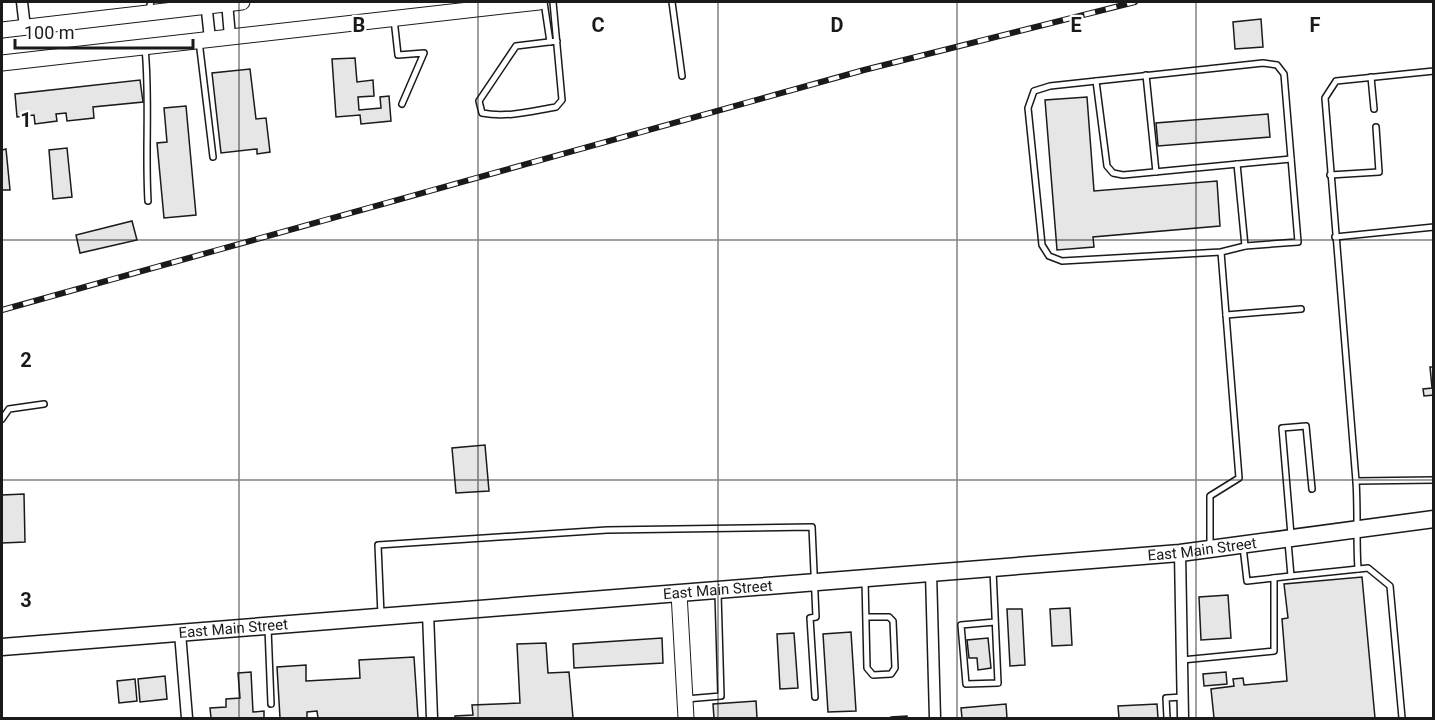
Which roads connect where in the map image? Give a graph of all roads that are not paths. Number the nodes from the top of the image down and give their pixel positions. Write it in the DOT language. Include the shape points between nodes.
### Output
graph roads {
  1 [pos="22,2"];
  2 [pos="232,2"];
  3 [pos="539,2"];
  4 [pos="544,2"];
  5 [pos="553,2"];
  6 [pos="672,2"];
  7 [pos="153,3"];
  8 [pos="206,3"];
  9 [pos="130,13"];
  10 [pos="394,18"];
  11 [pos="25,28"];
  12 [pos="2,30"];
  13 [pos="230,37"];
  14 [pos="205,39"];
  15 [pos="557,41"];
  16 [pos="550,42"];
  17 [pos="145,47"];
  18 [pos="2,63"];
  19 [pos="1434,71"];
  20 [pos="1146,75"];
  21 [pos="682,76"];
  22 [pos="1371,77"];
  23 [pos="1096,81"];
  24 [pos="402,104"];
  25 [pos="1374,109"];
  26 [pos="1376,127"];
  27 [pos="213,157"];
  28 [pos="1291,159"];
  29 [pos="1237,164"];
  30 [pos="1156,172"];
  31 [pos="1330,175"];
  32 [pos="148,201"];
  33 [pos="1434,227"];
  34 [pos="1335,237"];
  35 [pos="1245,246"];
  36 [pos="1221,252"];
  37 [pos="1301,309"];
  38 [pos="1226,315"];
  39 [pos="44,404"];
  40 [pos="2,419"];
  41 [pos="1434,480"];
  42 [pos="1356,481"];
  43 [pos="1312,489"];
  44 [pos="1434,519"];
  45 [pos="1359,527"];
  46 [pos="1289,537"];
  47 [pos="1243,544"];
  48 [pos="1210,549"];
  49 [pos="1180,554"];
  50 [pos="993,568"];
  51 [pos="1358,569"];
  52 [pos="931,573"];
  53 [pos="1291,576"];
  54 [pos="1274,578"];
  55 [pos="865,579"];
  56 [pos="814,582"];
  57 [pos="718,590"];
  58 [pos="680,593"];
  59 [pos="428,613"];
  60 [pos="381,617"];
  61 [pos="866,617"];
  62 [pos="995,622"];
  63 [pos="268,626"];
  64 [pos="180,633"];
  65 [pos="2,647"];
  66 [pos="1182,660"];
  67 [pos="815,697"];
  68 [pos="1183,697"];
  69 [pos="685,699"];
  70 [pos="272,704"];
  71 [pos="187,718"];
  72 [pos="432,718"];
  73 [pos="686,718"];
  74 [pos="935,718"];
  75 [pos="1167,718"];
  76 [pos="1183,718"];
  77 [pos="1402,718"];
  1 -- 11 [label="street"];
  2 -- 8 [label="main road"];
  2 -- 13 [label="street"];
  3 -- 10 [label="main road"];
  4 -- 16 [label="lane"];
  5 -- 15 [label="lane"];
  6 -- 21 [label="lane"];
  7 -- 9 [label="main road"];
  8 -- 9 [label="main road"];
  8 -- 14 [label="street"];
  9 -- 11 [label="main road"];
  10 -- 13 [label="main road"];
  10 -- 24 [label="lane" via="398,55 424,53"];
  11 -- 12 [label="main road"];
  13 -- 14 [label="main road"];
  14 -- 17 [label="main road"];
  14 -- 27 [label="lane"];
  15 -- 16 [label="lane"];
  15 -- 16 [label="lane" via="562,100 556,107 497,116 482,113 479,101 516,46"];
  17 -- 18 [label="main road"];
  17 -- 32 [label="lane" via="149,94 145,153"];
  19 -- 22 [label="lane"];
  20 -- 23 [label="lane"];
  20 -- 28 [label="lane" via="1277,64 1284,74"];
  20 -- 30 [label="lane"];
  22 -- 25 [label="lane"];
  22 -- 31 [label="lane" via="1336,81 1325,98"];
  23 -- 30 [label="lane" via="1107,166 1113,173 1123,175"];
  23 -- 36 [label="lane" via="1034,91 1028,108 1042,246 1049,256 1062,261"];
  26 -- 31 [label="lane" via="1379,172"];
  28 -- 29 [label="lane"];
  28 -- 35 [label="lane" via="1298,242"];
  29 -- 30 [label="lane"];
  29 -- 35 [label="lane"];
  31 -- 34 [label="lane"];
  33 -- 34 [label="lane"];
  34 -- 42 [label="lane"];
  35 -- 36 [label="lane"];
  36 -- 38 [label="lane"];
  37 -- 38 [label="lane"];
  38 -- 48 [label="lane" via="1239,478 1210,496"];
  39 -- 40 [label="lane" via="9,409"];
  41 -- 42 [label="lane"];
  42 -- 45 [label="lane"];
  43 -- 46 [label="lane" via="1306,426 1282,428"];
  44 -- 45 [label="main road, East Main Street"];
  45 -- 46 [label="main road, East Main Street"];
  45 -- 51 [label="lane"];
  46 -- 47 [label="main road, East Main Street"];
  46 -- 53 [label="lane"];
  47 -- 48 [label="main road, East Main Street"];
  47 -- 54 [label="lane" via="1247,581"];
  48 -- 49 [label="main road, East Main Street"];
  49 -- 50 [label="main road, East Main Street"];
  49 -- 66 [label="street"];
  50 -- 52 [label="main road, East Main Street"];
  50 -- 62 [label="lane"];
  51 -- 53 [label="lane"];
  51 -- 77 [label="lane" via="1368,568 1390,586"];
  52 -- 55 [label="main road, East Main Street"];
  52 -- 74 [label="street"];
  53 -- 54 [label="lane"];
  54 -- 66 [label="lane" via="1274,651"];
  55 -- 56 [label="main road, East Main Street"];
  55 -- 61 [label="lane"];
  56 -- 57 [label="main road, East Main Street"];
  56 -- 60 [label="lane" via="812,527 607,530 378,545"];
  56 -- 67 [label="lane" via="816,616 810,618"];
  57 -- 58 [label="main road, East Main Street"];
  57 -- 69 [label="lane" via="721,696"];
  58 -- 59 [label="main road, East Main Street"];
  58 -- 69 [label="main road"];
  59 -- 60 [label="main road, East Main Street"];
  59 -- 72 [label="street"];
  60 -- 63 [label="main road, East Main Street"];
  61 -- 61 [label="lane" via="867,668 873,675 891,674 895,668 893,621 889,617"];
  62 -- 62 [label="lane" via="998,683 966,684 961,624"];
  63 -- 64 [label="main road, East Main Street"];
  63 -- 70 [label="lane"];
  64 -- 65 [label="main road, East Main Street"];
  64 -- 71 [label="street"];
  66 -- 68 [label="street"];
  68 -- 75 [label="lane" via="1166,698"];
  68 -- 76 [label="street"];
  69 -- 73 [label="main road"];
}
